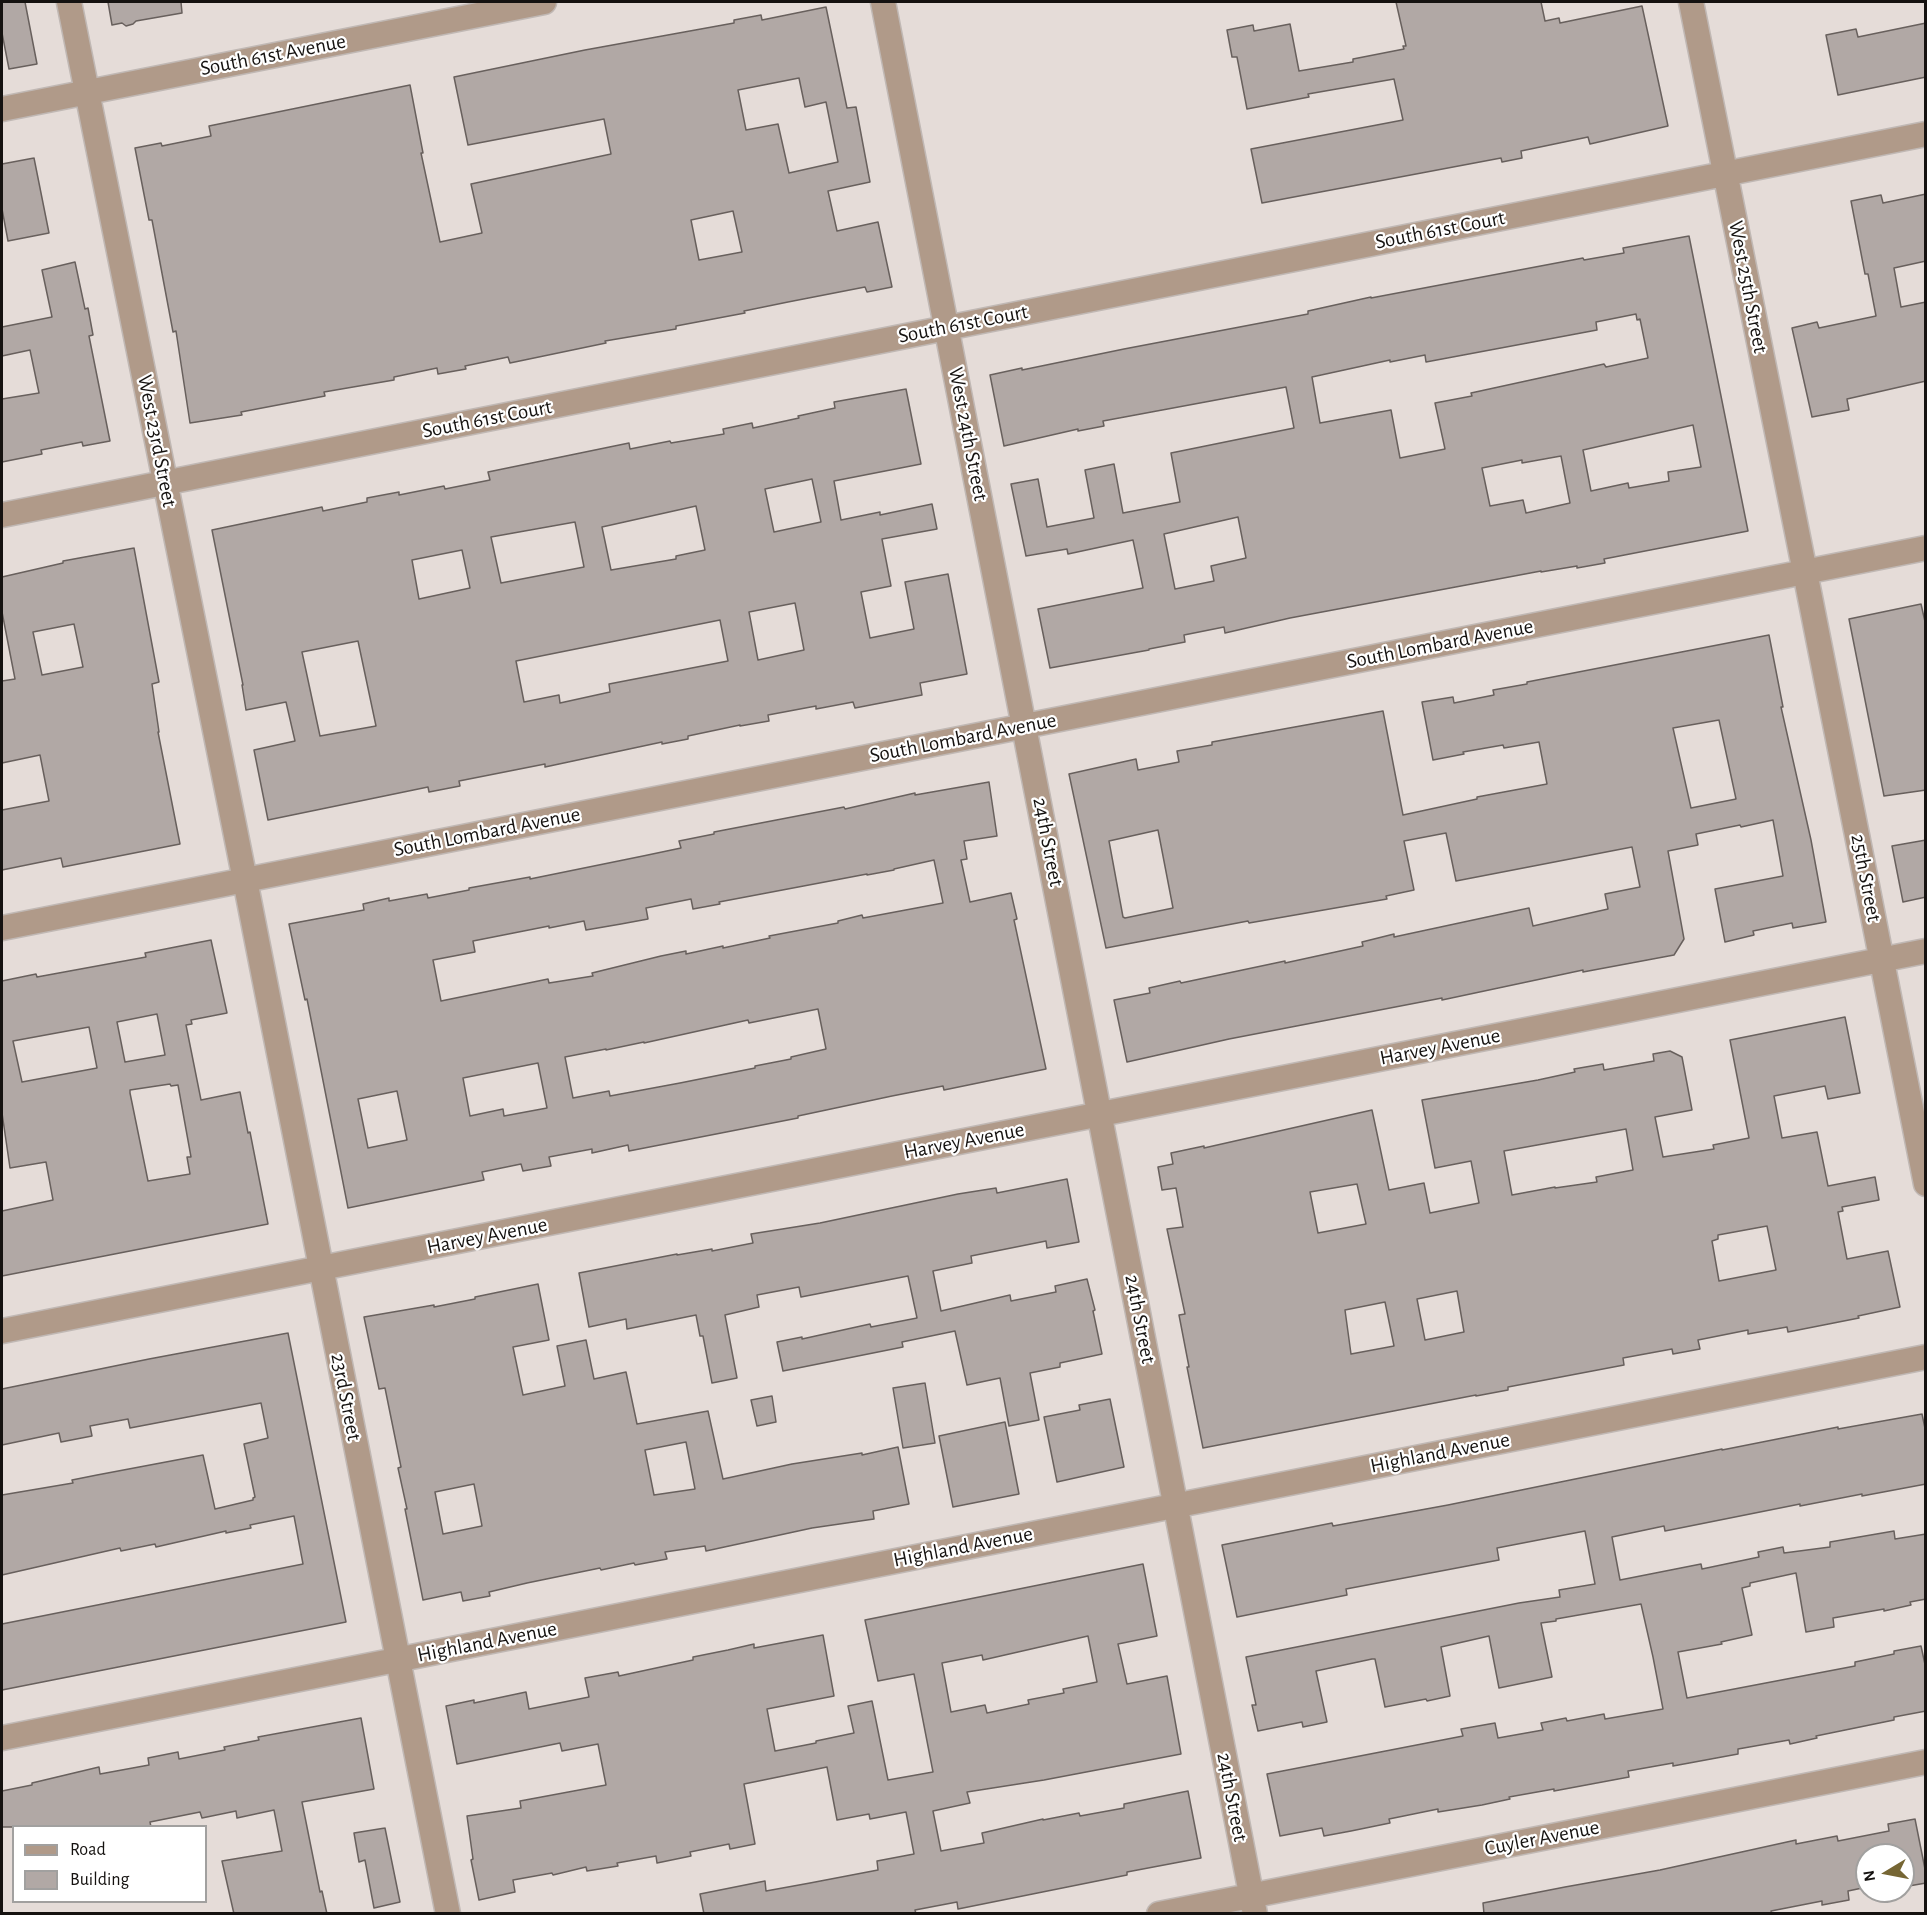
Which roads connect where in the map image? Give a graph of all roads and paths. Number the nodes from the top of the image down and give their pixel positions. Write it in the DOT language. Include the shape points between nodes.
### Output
graph roads {
  1 [pos="69,2"];
  2 [pos="544,2"];
  3 [pos="883,2"];
  4 [pos="1691,2"];
  5 [pos="87,92"];
  6 [pos="2,109"];
  7 [pos="1926,134"];
  8 [pos="1725,173"];
  9 [pos="947,327"];
  10 [pos="165,482"];
  11 [pos="2,515"];
  12 [pos="1926,548"];
  13 [pos="1805,572"];
  14 [pos="1025,726"];
  15 [pos="244,880"];
  16 [pos="2,928"];
  17 [pos="1926,951"];
  18 [pos="1882,960"];
  19 [pos="1100,1114"];
  20 [pos="1926,1184"];
  21 [pos="321,1268"];
  22 [pos="2,1331"];
  23 [pos="1926,1357"];
  24 [pos="1176,1505"];
  25 [pos="398,1659"];
  26 [pos="2,1738"];
  27 [pos="1926,1762"];
  28 [pos="1253,1904"];
  29 [pos="448,1914"];
  30 [pos="1159,1914"];
  1 -- 5 [label="street, West 23rd Street"];
  2 -- 5 [label="street, South 61st Avenue"];
  3 -- 9 [label="street, West 24th Street"];
  4 -- 8 [label="street, West 25th Street"];
  5 -- 6 [label="street, South 61st Avenue"];
  5 -- 10 [label="street, West 23rd Street"];
  7 -- 8 [label="street, South 61st Court"];
  8 -- 9 [label="street, South 61st Court"];
  8 -- 13 [label="street, West 25th Street"];
  9 -- 10 [label="street, South 61st Court"];
  9 -- 14 [label="street, West 24th Street"];
  10 -- 11 [label="street, South 61st Court"];
  10 -- 15 [label="street, West 23rd Street"];
  12 -- 13 [label="street, South Lombard Avenue"];
  13 -- 14 [label="street, South Lombard Avenue"];
  13 -- 18 [label="street, 25th Street"];
  14 -- 15 [label="street, South Lombard Avenue"];
  14 -- 19 [label="street, 24th Street"];
  15 -- 16 [label="street, South Lombard Avenue"];
  15 -- 21 [label="street, 23rd Street"];
  17 -- 18 [label="street, Harvey Avenue"];
  18 -- 19 [label="street, Harvey Avenue"];
  18 -- 20 [label="street, 25th Street"];
  19 -- 21 [label="street, Harvey Avenue"];
  19 -- 24 [label="street, 24th Street"];
  21 -- 22 [label="street, Harvey Avenue"];
  21 -- 25 [label="street, 23rd Street"];
  23 -- 24 [label="street, Highland Avenue"];
  24 -- 25 [label="street, Highland Avenue"];
  24 -- 28 [label="street, 24th Street"];
  25 -- 26 [label="street, Highland Avenue"];
  25 -- 29 [label="street, 23rd Street"];
  27 -- 28 [label="street, Cuyler Avenue"];
  28 -- 30 [label="street, Cuyler Avenue"];
}
